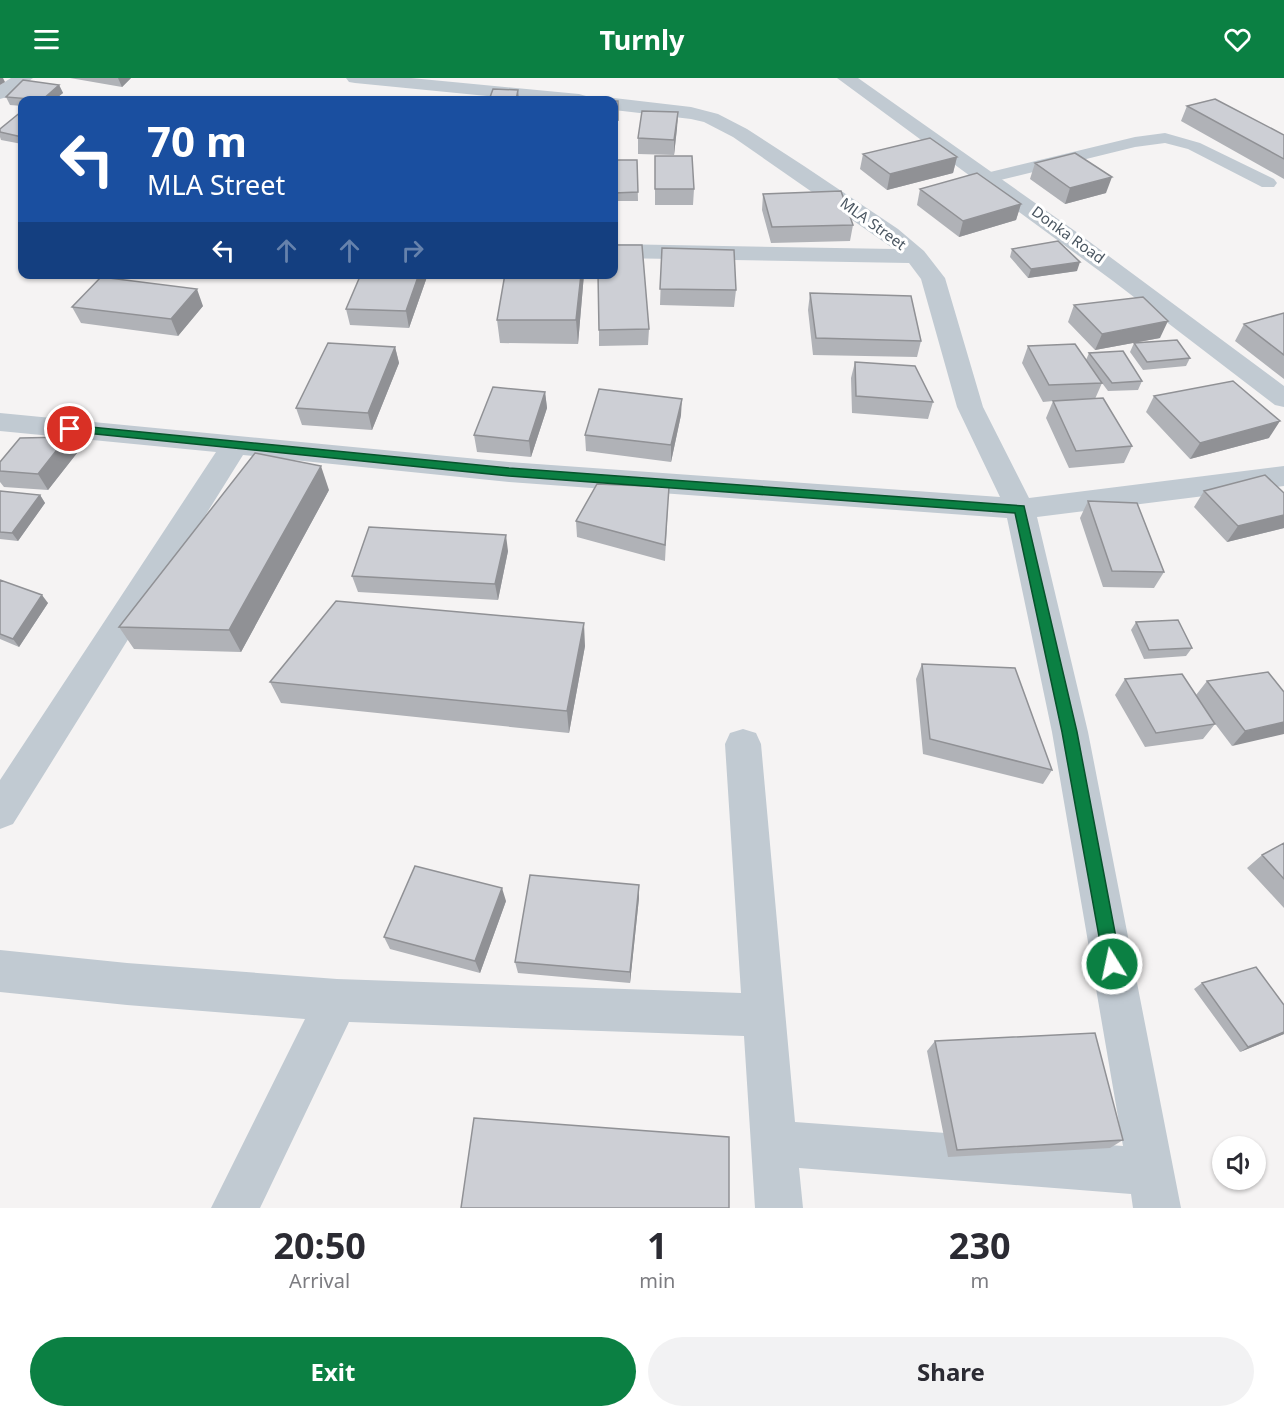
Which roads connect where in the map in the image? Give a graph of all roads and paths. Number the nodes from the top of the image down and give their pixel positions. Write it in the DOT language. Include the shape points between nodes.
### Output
graph roads {
  1 [pos="24,78"];
  2 [pos="355,78"];
  3 [pos="846,78"];
  4 [pos="0,93"];
  5 [pos="538,96"];
  6 [pos="618,104"];
  7 [pos="988,178"];
  8 [pos="1268,183"];
  9 [pos="618,250"];
  10 [pos="916,256"];
  11 [pos="1284,399"];
  12 [pos="0,422"];
  13 [pos="234,445"];
  14 [pos="1284,476"];
  15 [pos="1020,509"];
  16 [pos="742,744"];
  17 [pos="0,812"];
  18 [pos="0,971"];
  19 [pos="336,1000"];
  20 [pos="764,1015"];
  21 [pos="774,1143"];
  22 [pos="1154,1190"];
  23 [pos="235,1208"];
  24 [pos="779,1208"];
  1 -- 4 [label="street"];
  2 -- 5 [label="street"];
  3 -- 7 [label="street, Donka Road"];
  6 -- 10 [label="street, MLA Street" via="711,118 890,234"];
  7 -- 8 [label="lane" via="1165,138 1194,146"];
  7 -- 11 [label="street, Donka Road" via="1179,316"];
  9 -- 10 [label="street"];
  10 -- 15 [label="street, MLA Street" via="933,278 970,407"];
  12 -- 13 [label="street"];
  13 -- 15 [label="street" via="509,472"];
  13 -- 17 [label="street"];
  14 -- 15 [label="street"];
  15 -- 22 [label="street, MLA Street" via="1070,732"];
  16 -- 20 [label="street"];
  18 -- 19 [label="street"];
  19 -- 20 [label="street"];
  19 -- 23 [label="street"];
  20 -- 21 [label="street"];
  21 -- 22 [label="street"];
  21 -- 24 [label="street"];
}
